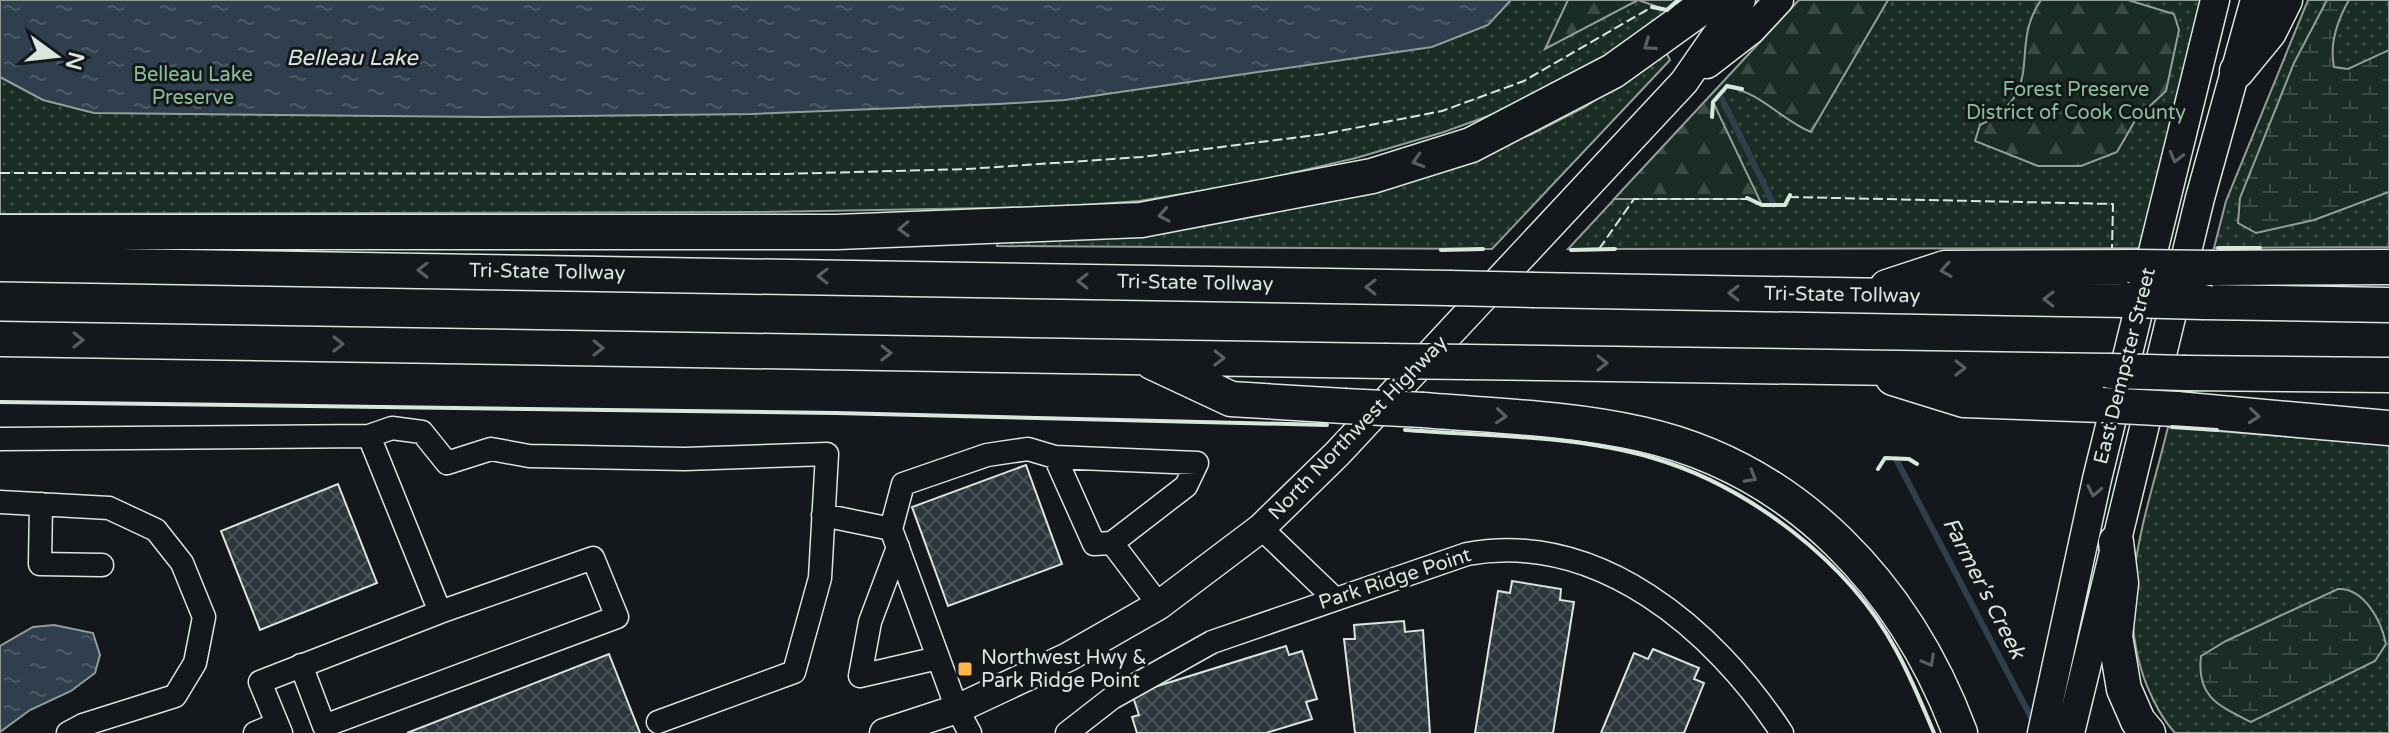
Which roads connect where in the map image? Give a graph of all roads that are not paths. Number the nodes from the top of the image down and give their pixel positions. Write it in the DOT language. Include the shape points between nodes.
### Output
graph roads {
  1 [pos="1712,0"];
  2 [pos="1741,0"];
  3 [pos="1779,0"];
  4 [pos="2215,0"];
  5 [pos="2255,0"];
  6 [pos="2285,0"];
  7 [pos="2237,71"];
  8 [pos="1684,82"];
  9 [pos="0,232"];
  10 [pos="0,264"];
  11 [pos="2389,267"];
  12 [pos="1863,295"];
  13 [pos="2389,305"];
  14 [pos="0,339"];
  15 [pos="1141,357"];
  16 [pos="1854,366"];
  17 [pos="2389,375"];
  18 [pos="2389,428"];
  19 [pos="369,436"];
  20 [pos="0,439"];
  21 [pos="1055,457"];
  22 [pos="0,502"];
  23 [pos="41,504"];
  24 [pos="823,515"];
  25 [pos="1261,528"];
  26 [pos="894,538"];
  27 [pos="2116,542"];
  28 [pos="1112,543"];
  29 [pos="102,565"];
  30 [pos="1334,598"];
  31 [pos="1159,605"];
  32 [pos="440,612"];
  33 [pos="938,658"];
  34 [pos="301,665"];
  35 [pos="658,722"];
  36 [pos="963,725"];
  37 [pos="279,728"];
  38 [pos="325,729"];
  39 [pos="2052,731"];
  40 [pos="68,733"];
  41 [pos="255,733"];
  42 [pos="884,733"];
  43 [pos="1067,733"];
  44 [pos="1782,733"];
  45 [pos="1960,733"];
  46 [pos="2148,733"];
  1 -- 9 [label="highway, one-way" via="1613,71 1471,145 1372,176 1141,220 837,232"];
  2 -- 8 [label="main road, North Northwest Highway"];
  3 -- 8 [label="main road, North Northwest Highway" via="1751,30"];
  4 -- 39 [label="main road, East Dempster Street, one-way" via="2097,479"];
  5 -- 7 [label="main road, East Dempster Street"];
  6 -- 7 [label="highway" via="2269,32"];
  7 -- 27 [label="main road, East Dempster Street" via="2200,198"];
  8 -- 25 [label="main road, North Northwest Highway" via="1337,454"];
  12 -- 10 [label="highway, Tri-State Tollway, one-way, bridge"];
  11 -- 12 [label="highway, one-way, bridge" via="1945,268"];
  13 -- 12 [label="highway, Tri-State Tollway, one-way, bridge"];
  14 -- 15 [label="highway, one-way"];
  15 -- 16 [label="highway, one-way, bridge"];
  15 -- 45 [label="highway, one-way, bridge" via="1231,399 1586,423 1699,452 1750,476 1823,527 1866,567 1909,626"];
  16 -- 17 [label="highway, one-way, bridge"];
  16 -- 18 [label="highway, one-way, bridge" via="1964,400 2176,409"];
  19 -- 20 [label="street"];
  19 -- 24 [label="street" via="392,428 422,432 447,463 491,449 529,456 685,459 827,454"];
  19 -- 32 [label="street"];
  21 -- 26 [label="street" via="1028,449 987,455 903,484"];
  21 -- 28 [label="street" via="1094,544"];
  21 -- 28 [label="street" via="1197,463 1186,486"];
  22 -- 23 [label="street"];
  23 -- 29 [label="street" via="40,564"];
  23 -- 40 [label="street" via="109,508 156,530 182,563 204,617 195,663 175,696"];
  24 -- 26 [label="street"];
  24 -- 35 [label="street" via="820,578 794,672"];
  25 -- 30 [label="street"];
  25 -- 31 [label="main road, North Northwest Highway"];
  26 -- 33 [label="street"];
  26 -- 33 [label="street" via="860,676"];
  27 -- 39 [label="main road, East Dempster Street"];
  27 -- 46 [label="highway" via="2121,583 2115,636 2121,676"];
  28 -- 31 [label="street"];
  30 -- 43 [label="street, Park Ridge Point" via="1182,657 1112,698"];
  30 -- 44 [label="street, Park Ridge Point" via="1492,549 1533,549 1590,565 1629,583 1690,627 1765,707"];
  31 -- 36 [label="main road, North Northwest Highway"];
  32 -- 34 [label="street"];
  32 -- 38 [label="street" via="593,558 617,617"];
  33 -- 36 [label="street"];
  34 -- 37 [label="street" via="260,682"];
  34 -- 38 [label="street"];
  36 -- 42 [label="main road, North Northwest Highway"];
  37 -- 41 [label="street"];
}
